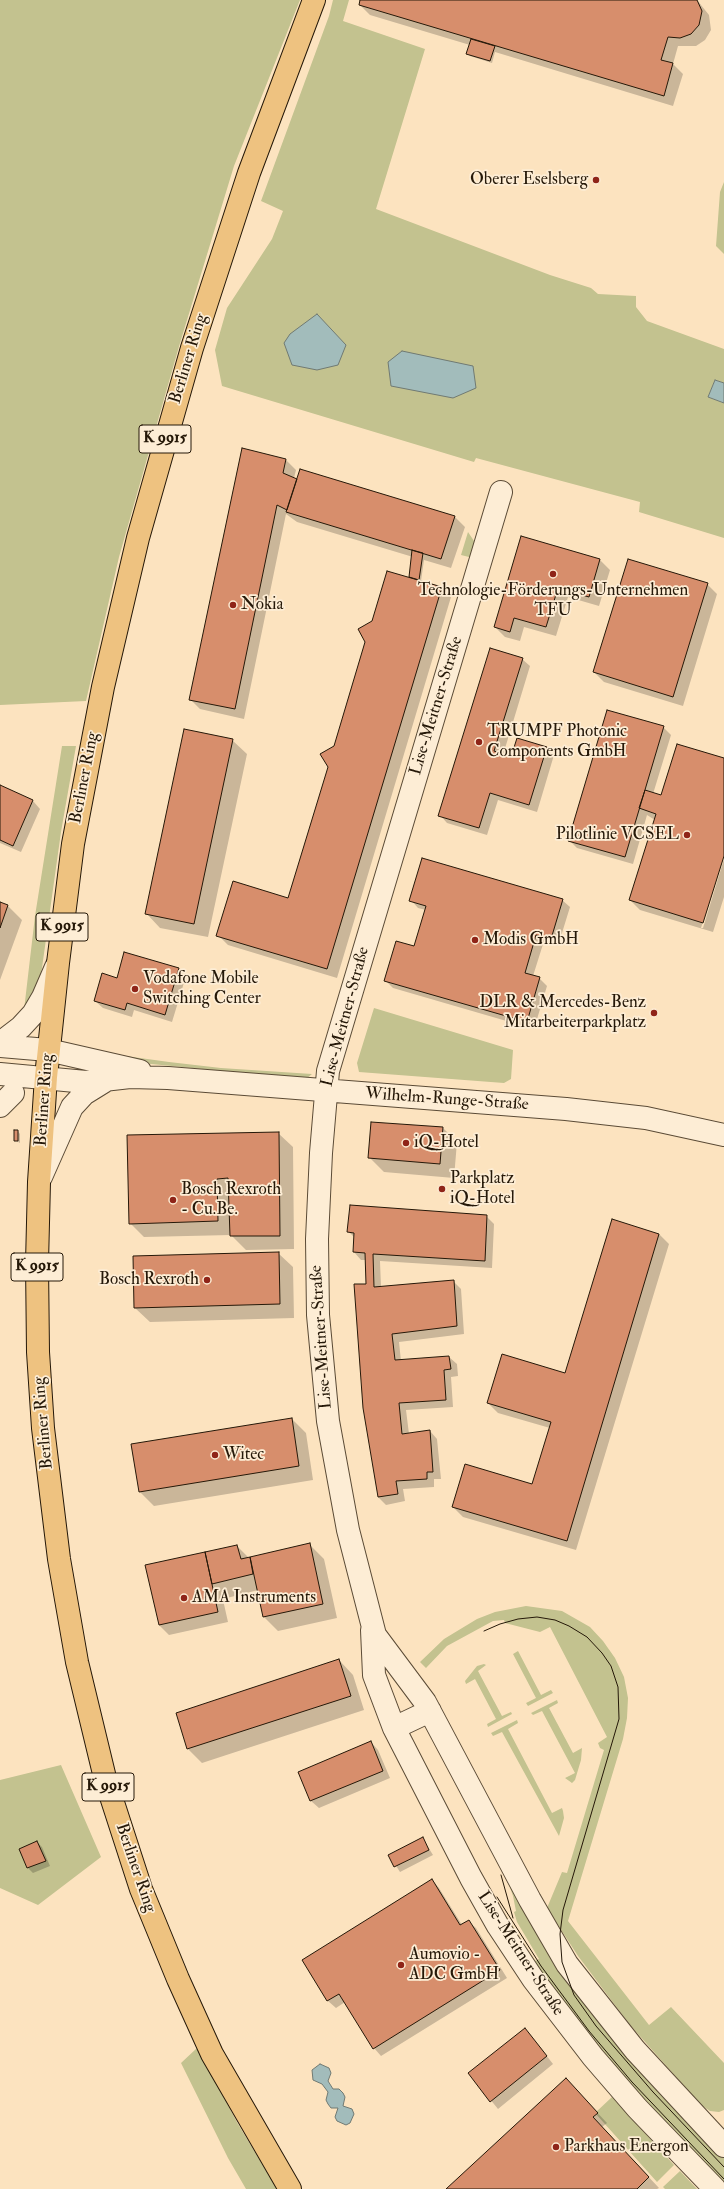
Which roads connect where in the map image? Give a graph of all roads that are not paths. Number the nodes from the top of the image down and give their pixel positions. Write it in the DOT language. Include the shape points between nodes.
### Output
graph roads {
  1 [pos="314,0"];
  2 [pos="501,492"];
  3 [pos="58,962"];
  4 [pos="0,1043"];
  5 [pos="0,1046"];
  6 [pos="48,1050"];
  7 [pos="0,1074"];
  8 [pos="46,1077"];
  9 [pos="168,1078"];
  10 [pos="109,1079"];
  11 [pos="326,1090"];
  12 [pos="724,1135"];
  13 [pos="39,1182"];
  14 [pos="372,1627"];
  15 [pos="430,1711"];
  16 [pos="394,1728"];
  17 [pos="724,2146"];
  18 [pos="290,2189"];
  19 [pos="714,2189"];
  1 -- 3 [label="main road, Berliner Ring / K 9915" via="218,260 138,538 86,767"];
  2 -- 11 [label="street, Lise-Meitner-Straße" via="331,1061"];
  3 -- 4 [label="street" via="33,1014"];
  3 -- 6 [label="main road, Berliner Ring / K 9915"];
  5 -- 6 [label="street, Wilhelm-Runge-Straße"];
  6 -- 8 [label="main road, Berliner Ring"];
  6 -- 9 [label="street, Wilhelm-Runge-Straße"];
  7 -- 8 [label="street, Wilhelm-Runge-Straße"];
  8 -- 10 [label="street, Wilhelm-Runge-Straße" via="86,1082"];
  8 -- 13 [label="main road, Berliner Ring / K 9915"];
  9 -- 10 [label="street, Wilhelm-Runge-Straße"];
  9 -- 11 [label="street, Wilhelm-Runge-Straße"];
  10 -- 13 [label="street, Wilhelm-Runge-Straße" via="89,1090 72,1106"];
  11 -- 12 [label="street, Wilhelm-Runge-Straße" via="606,1112 665,1121"];
  11 -- 14 [label="street, Lise-Meitner-Straße" via="317,1239 322,1373 340,1495"];
  13 -- 18 [label="main road, Berliner Ring / K 9915" via="37,1301 44,1435 59,1559 77,1662 105,1778 141,1889 178,1979 212,2054"];
  14 -- 15 [label="street, Lise-Meitner-Straße" via="383,1648 410,1680"];
  14 -- 16 [label="street, Lise-Meitner-Straße" via="374,1675"];
  15 -- 16 [label="street"];
  15 -- 17 [label="street, Lise-Meitner-Straße" via="533,1907 567,1964 645,2062"];
  16 -- 19 [label="street, Lise-Meitner-Straße" via="478,1892 533,1979 605,2072"];
}
